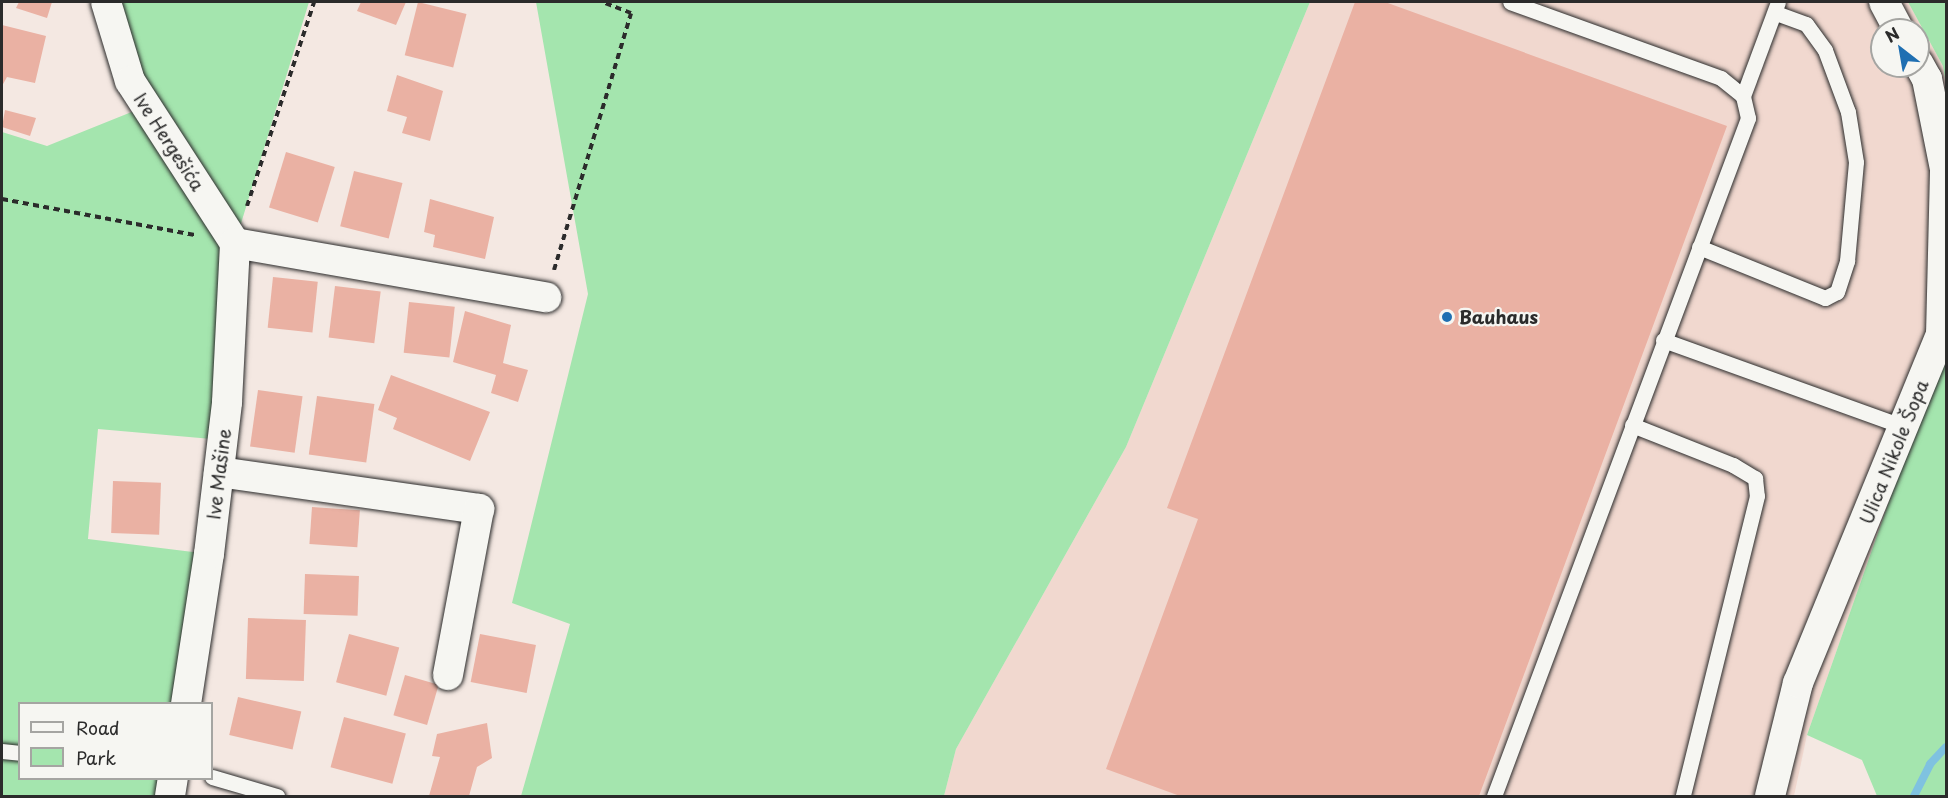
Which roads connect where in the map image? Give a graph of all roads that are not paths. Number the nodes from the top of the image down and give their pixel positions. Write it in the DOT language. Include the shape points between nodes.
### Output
graph roads {
  1 [pos="106,2"];
  2 [pos="1510,2"];
  3 [pos="1884,2"];
  4 [pos="1777,7"];
  5 [pos="1893,18"];
  6 [pos="1926,78"];
  7 [pos="1743,96"];
  8 [pos="235,243"];
  9 [pos="1699,247"];
  10 [pos="546,297"];
  11 [pos="1663,340"];
  12 [pos="1632,425"];
  13 [pos="1904,427"];
  14 [pos="219,472"];
  15 [pos="448,675"];
  16 [pos="186,702"];
  17 [pos="2,750"];
  18 [pos="18,753"];
  19 [pos="213,777"];
  20 [pos="173,780"];
  21 [pos="170,796"];
  22 [pos="277,796"];
  23 [pos="1494,796"];
  24 [pos="1683,796"];
  25 [pos="1770,796"];
  1 -- 8 [label="street, Ive Hergešića" via="135,90"];
  2 -- 7 [label="lane" via="1721,78"];
  3 -- 5 [label="street"];
  4 -- 7 [label="lane"];
  4 -- 9 [label="lane" via="1806,24 1826,50 1848,112 1856,162 1847,261 1837,291 1825,298"];
  6 -- 13 [label="street, Ulica Nikole Šopa" via="1945,169 1941,335"];
  7 -- 9 [label="lane" via="1748,118"];
  8 -- 10 [label="street"];
  8 -- 14 [label="street, Ive Mašine"];
  9 -- 11 [label="lane"];
  11 -- 12 [label="lane"];
  11 -- 13 [label="lane"];
  12 -- 23 [label="lane"];
  12 -- 24 [label="lane" via="1733,465 1755,478 1757,496"];
  13 -- 25 [label="street, Ulica Nikole Šopa" via="1798,683"];
  14 -- 15 [label="street" via="479,509"];
  14 -- 16 [label="street, Ive Mašine"];
  17 -- 18 [label="lane"];
  19 -- 22 [label="lane"];
  20 -- 21 [label="street"];
}
